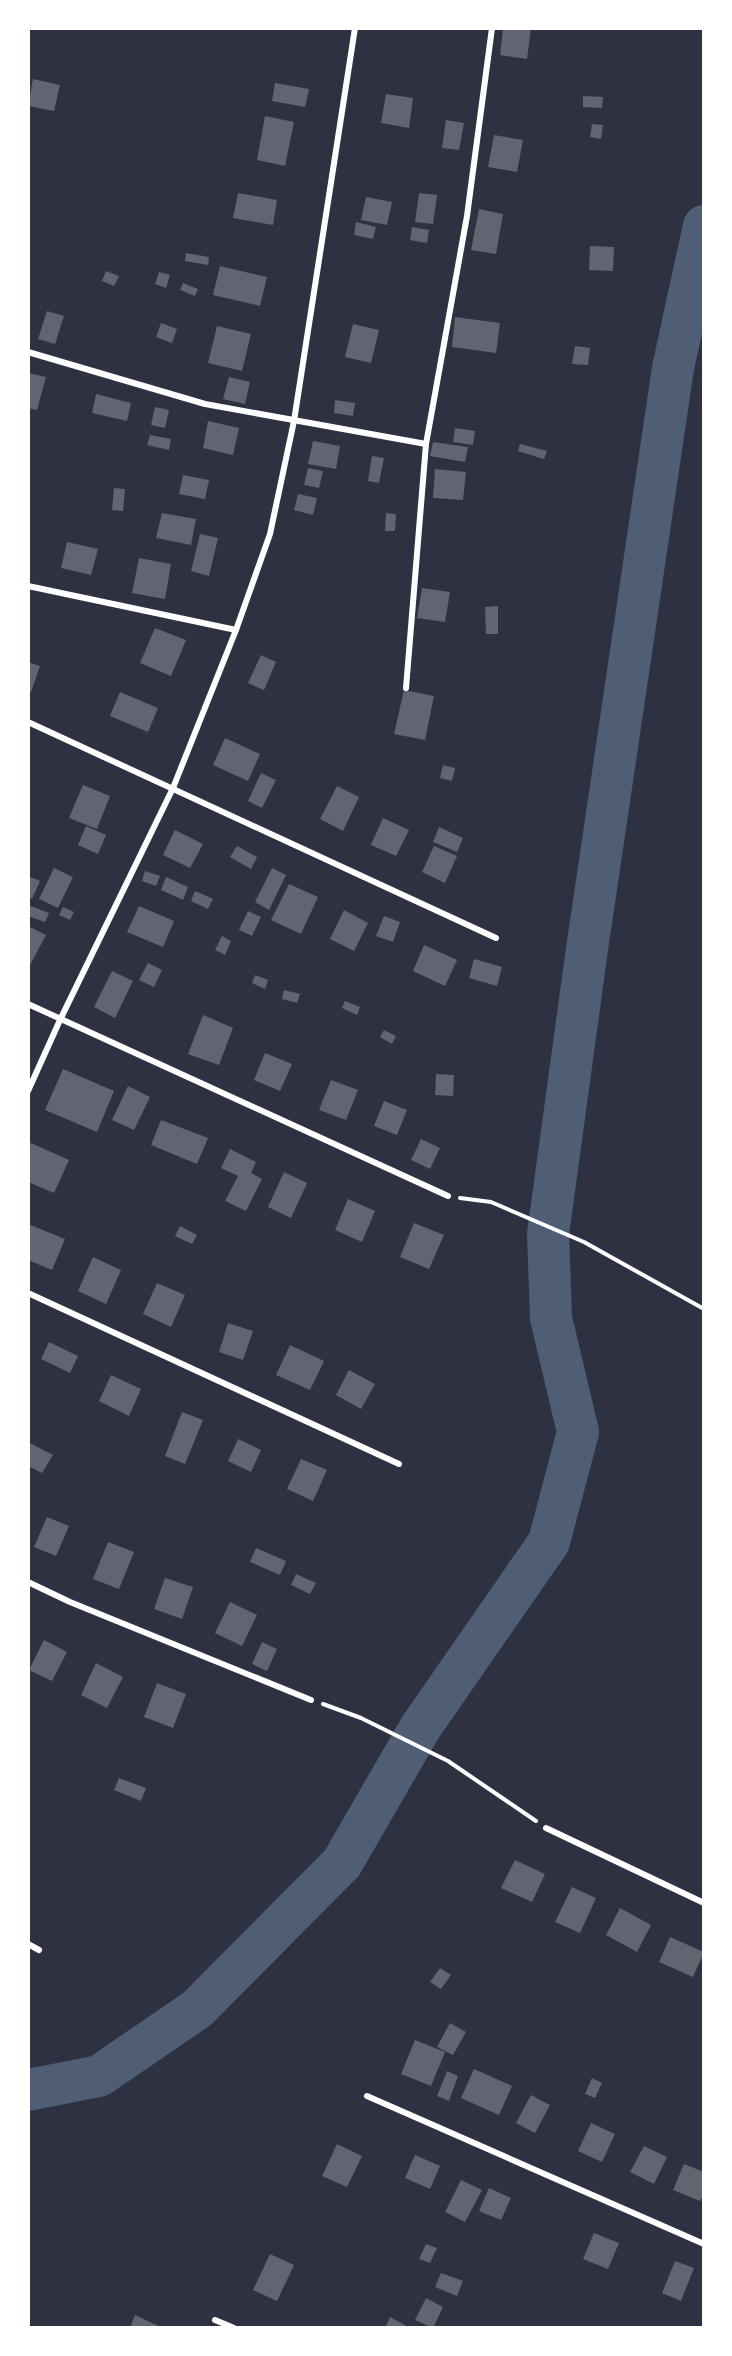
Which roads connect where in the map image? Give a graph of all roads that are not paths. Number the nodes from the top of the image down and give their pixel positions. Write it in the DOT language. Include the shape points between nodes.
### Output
graph roads {
  1 [pos="355,28"];
  2 [pos="492,28"];
  3 [pos="28,352"];
  4 [pos="294,422"];
  5 [pos="426,444"];
  6 [pos="28,586"];
  7 [pos="236,630"];
  8 [pos="406,688"];
  9 [pos="28,722"];
  10 [pos="173,788"];
  11 [pos="496,938"];
  12 [pos="28,1004"];
  13 [pos="60,1020"];
  14 [pos="28,1090"];
  15 [pos="448,1196"];
  16 [pos="28,1293"];
  17 [pos="399,1464"];
  18 [pos="28,1582"];
  19 [pos="311,1700"];
  20 [pos="546,1828"];
  21 [pos="704,1904"];
  22 [pos="28,1944"];
  23 [pos="39,1950"];
  24 [pos="367,2096"];
  25 [pos="704,2244"];
  26 [pos="215,2320"];
  27 [pos="234,2328"];
  1 -- 4 [label="street"];
  2 -- 5 [label="street" via="467,216"];
  3 -- 4 [label="street" via="205,404"];
  4 -- 5 [label="street"];
  4 -- 7 [label="street" via="270,534"];
  5 -- 8 [label="street"];
  6 -- 7 [label="street"];
  7 -- 10 [label="street"];
  9 -- 10 [label="street"];
  10 -- 11 [label="street"];
  10 -- 13 [label="street"];
  12 -- 13 [label="street"];
  13 -- 14 [label="street"];
  13 -- 15 [label="street"];
  16 -- 17 [label="street"];
  18 -- 19 [label="street"];
  20 -- 21 [label="street"];
  22 -- 23 [label="street"];
  24 -- 25 [label="street"];
  26 -- 27 [label="street"];
}
